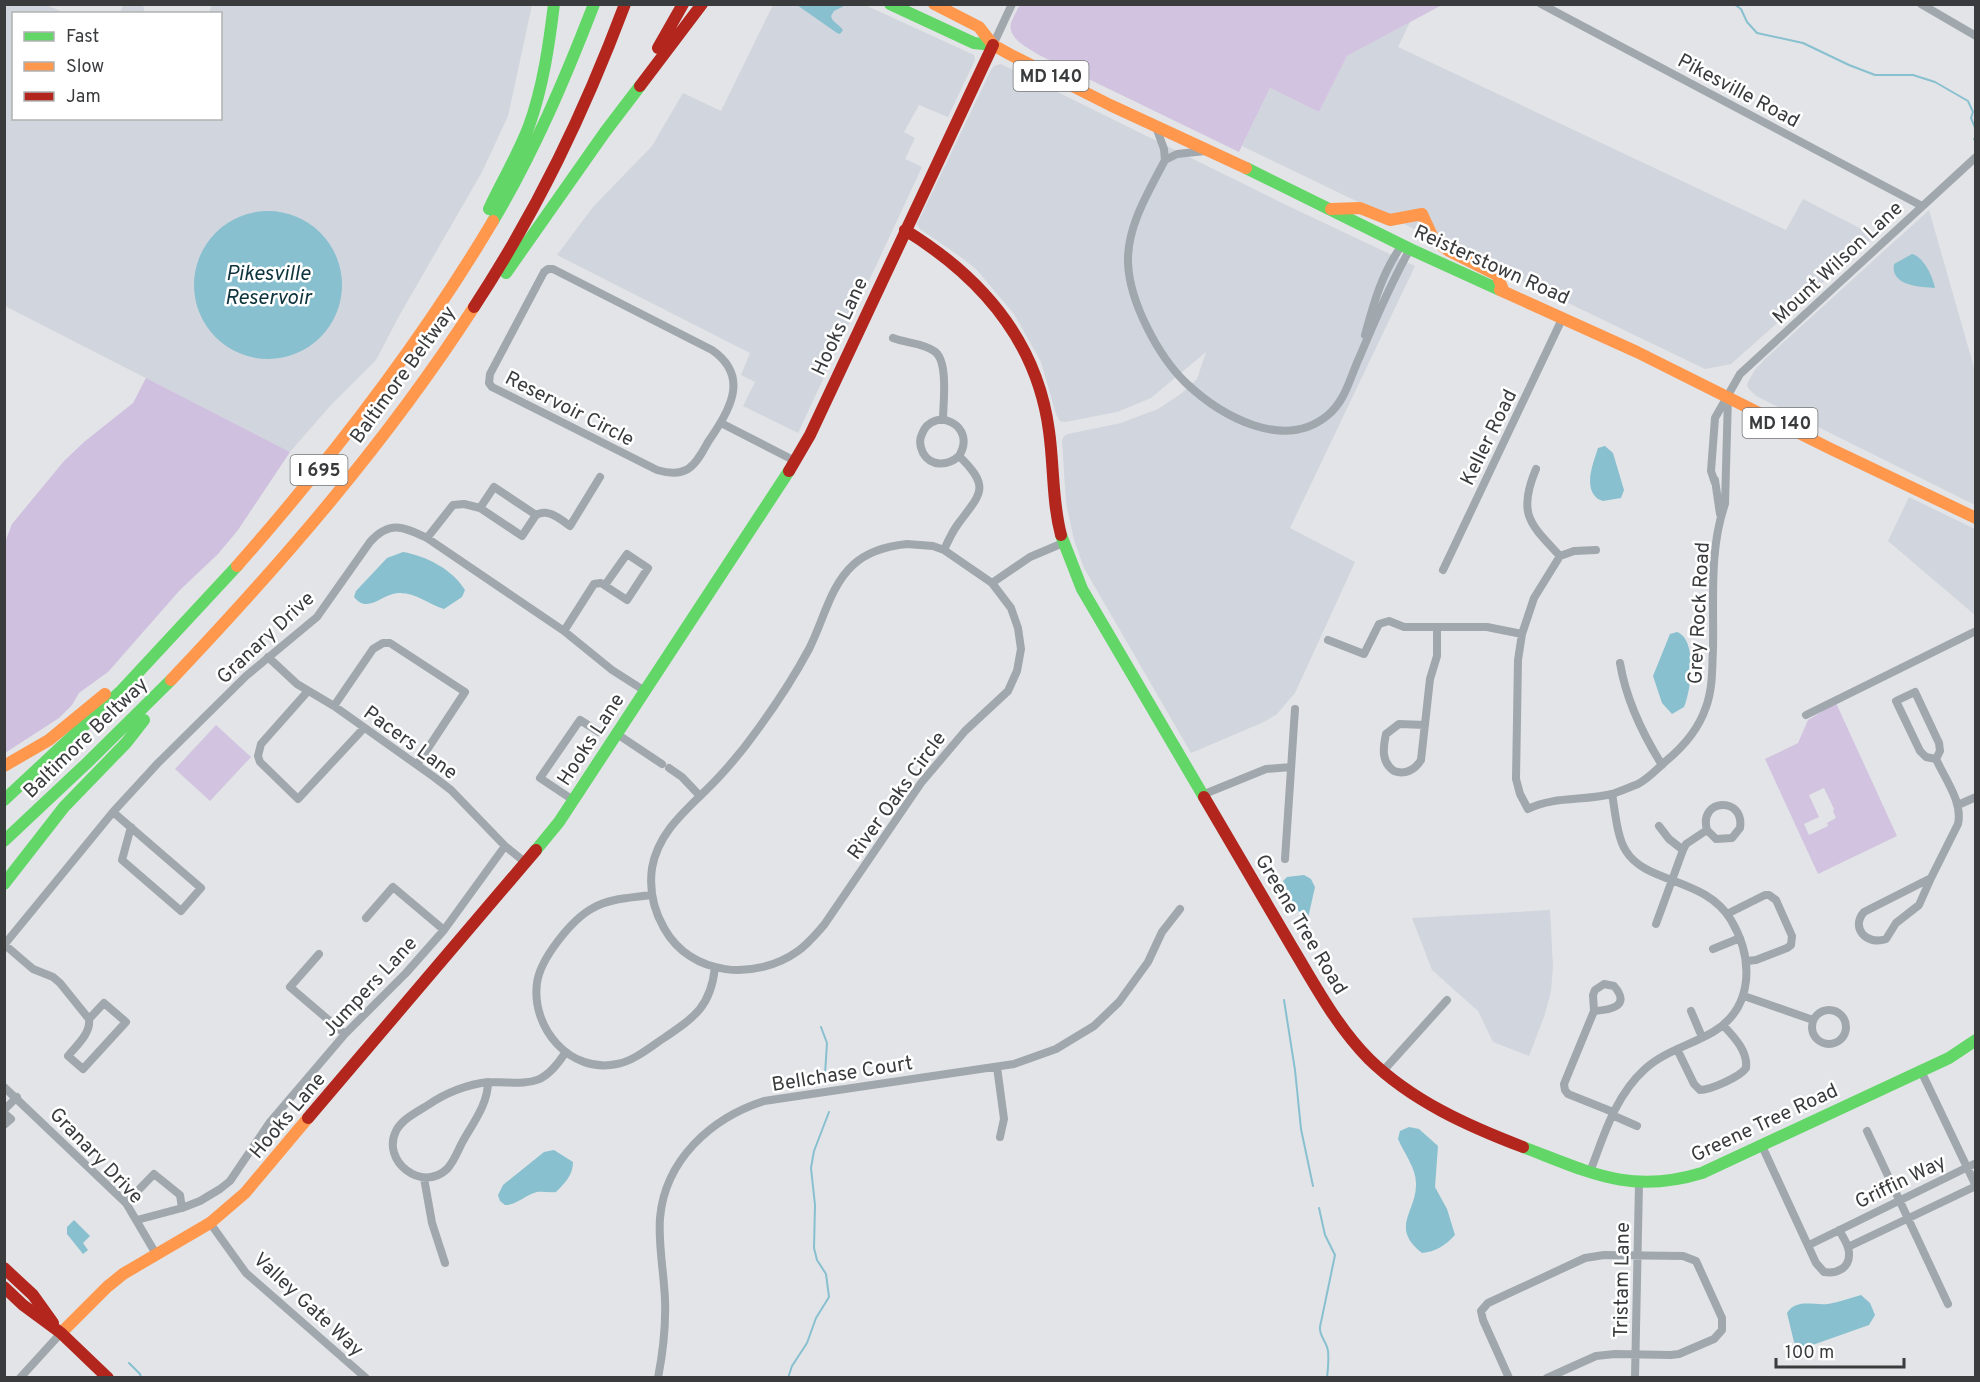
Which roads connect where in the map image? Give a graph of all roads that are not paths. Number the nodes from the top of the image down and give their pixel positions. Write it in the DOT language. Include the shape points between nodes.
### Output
graph roads {
  1 [pos="554,4"];
  2 [pos="594,4"];
  3 [pos="625,4"];
  4 [pos="683,4"];
  5 [pos="702,4"];
  6 [pos="890,4"];
  7 [pos="934,4"];
  8 [pos="1012,4"];
  9 [pos="1541,4"];
  10 [pos="1921,4"];
  11 [pos="1976,36"];
  12 [pos="993,45"];
  13 [pos="1156,127"];
  14 [pos="605,132"];
  15 [pos="1206,151"];
  16 [pos="1976,157"];
  17 [pos="1165,160"];
  18 [pos="1922,206"];
  19 [pos="1328,209"];
  20 [pos="905,230"];
  21 [pos="1406,247"];
  22 [pos="453,289"];
  23 [pos="1504,292"];
  24 [pos="474,309"];
  25 [pos="1563,318"];
  26 [pos="893,338"];
  27 [pos="1728,397"];
  28 [pos="1715,418"];
  29 [pos="943,420"];
  30 [pos="721,423"];
  31 [pos="959,456"];
  32 [pos="795,461"];
  33 [pos="1536,469"];
  34 [pos="600,477"];
  35 [pos="1715,483"];
  36 [pos="480,508"];
  37 [pos="536,515"];
  38 [pos="1720,518"];
  39 [pos="1976,518"];
  40 [pos="427,538"];
  41 [pos="1063,543"];
  42 [pos="944,550"];
  43 [pos="1596,550"];
  44 [pos="1560,556"];
  45 [pos="1443,570"];
  46 [pos="992,583"];
  47 [pos="605,585"];
  48 [pos="1437,627"];
  49 [pos="564,631"];
  50 [pos="1976,631"];
  51 [pos="1522,634"];
  52 [pos="170,640"];
  53 [pos="1328,640"];
  54 [pos="268,657"];
  55 [pos="192,660"];
  56 [pos="1620,663"];
  57 [pos="308,691"];
  58 [pos="645,691"];
  59 [pos="334,706"];
  60 [pos="1295,709"];
  61 [pos="1806,715"];
  62 [pos="1425,725"];
  63 [pos="364,728"];
  64 [pos="599,732"];
  65 [pos="617,734"];
  66 [pos="1936,759"];
  67 [pos="417,765"];
  68 [pos="1662,765"];
  69 [pos="4,766"];
  70 [pos="1291,767"];
  71 [pos="1612,794"];
  72 [pos="1202,795"];
  73 [pos="700,796"];
  74 [pos="1976,797"];
  75 [pos="4,800"];
  76 [pos="573,800"];
  77 [pos="1958,805"];
  78 [pos="113,812"];
  79 [pos="1659,826"];
  80 [pos="131,827"];
  81 [pos="1707,830"];
  82 [pos="4,841"];
  83 [pos="505,846"];
  84 [pos="1683,850"];
  85 [pos="1286,859"];
  86 [pos="526,863"];
  87 [pos="1931,878"];
  88 [pos="1672,879"];
  89 [pos="4,884"];
  90 [pos="651,895"];
  91 [pos="1180,909"];
  92 [pos="1727,914"];
  93 [pos="366,918"];
  94 [pos="1656,924"];
  95 [pos="444,930"];
  96 [pos="1740,938"];
  97 [pos="5,945"];
  98 [pos="1713,949"];
  99 [pos="319,954"];
  100 [pos="1747,961"];
  101 [pos="715,967"];
  102 [pos="1744,996"];
  103 [pos="1447,1000"];
  104 [pos="1593,1011"];
  105 [pos="1691,1011"];
  106 [pos="89,1019"];
  107 [pos="1813,1020"];
  108 [pos="1723,1025"];
  109 [pos="345,1034"];
  110 [pos="1702,1037"];
  111 [pos="1976,1040"];
  112 [pos="1677,1049"];
  113 [pos="565,1053"];
  114 [pos="997,1066"];
  115 [pos="1383,1071"];
  116 [pos="1921,1071"];
  117 [pos="488,1082"];
  118 [pos="4,1087"];
  119 [pos="17,1097"];
  120 [pos="4,1112"];
  121 [pos="1613,1114"];
  122 [pos="4,1125"];
  123 [pos="1637,1125"];
  124 [pos="1867,1131"];
  125 [pos="1000,1137"];
  126 [pos="1762,1146"];
  127 [pos="1976,1163"];
  128 [pos="1966,1167"];
  129 [pos="1590,1172"];
  130 [pos="424,1178"];
  131 [pos="1639,1183"];
  132 [pos="1976,1186"];
  133 [pos="1899,1200"];
  134 [pos="126,1203"];
  135 [pos="183,1208"];
  136 [pos="1908,1218"];
  137 [pos="137,1220"];
  138 [pos="210,1223"];
  139 [pos="1839,1230"];
  140 [pos="1809,1245"];
  141 [pos="1848,1247"];
  142 [pos="156,1254"];
  143 [pos="1637,1256"];
  144 [pos="445,1263"];
  145 [pos="8,1273"];
  146 [pos="4,1287"];
  147 [pos="1948,1304"];
  148 [pos="61,1333"];
  149 [pos="1636,1355"];
  150 [pos="20,1377"];
  151 [pos="108,1377"];
  152 [pos="366,1377"];
  153 [pos="658,1377"];
  154 [pos="1509,1377"];
  155 [pos="1547,1377"];
  156 [pos="1635,1377"];
  1 -- 22 [label="main road" via="548,52 533,113"];
  2 -- 22 [label="main road, Baltimore Beltway / I 695" via="561,87 516,180"];
  3 -- 24 [label="main road, Baltimore Beltway / I 695" via="586,103 545,186"];
  4 -- 14 [label="main road"];
  5 -- 14 [label="main road"];
  6 -- 12 [label="main road, Reisterstown Road / MD 140" via="974,44"];
  7 -- 12 [label="main road, Reisterstown Road / MD 140" via="980,27"];
  8 -- 12 [label="street"];
  9 -- 18 [label="street, Pikesville Road"];
  10 -- 11 [label="street"];
  12 -- 13 [label="main road, Reisterstown Road / MD 140"];
  12 -- 20 [label="main road, Hooks Lane"];
  13 -- 15 [label="main road, Reisterstown Road / MD 140"];
  13 -- 17 [label="street"];
  14 -- 24 [label="main road" via="512,266"];
  15 -- 17 [label="street" via="1177,154"];
  15 -- 19 [label="main road, Reisterstown Road / MD 140"];
  16 -- 18 [label="street, Mount Wilson Lane"];
  17 -- 21 [label="street" via="1129,244 1132,286 1146,324 1185,382 1214,404 1260,428 1301,429 1326,417 1338,405"];
  18 -- 27 [label="street, Mount Wilson Lane" via="1740,374"];
  19 -- 21 [label="main road, Reisterstown Road / MD 140"];
  19 -- 23 [label="main road" via="1360,208 1390,220 1422,214 1434,240 1497,275"];
  20 -- 32 [label="main road, Hooks Lane" via="827,401"];
  20 -- 41 [label="main road, Greene Tree Road" via="945,255 983,290 1025,352 1046,413 1054,503"];
  21 -- 23 [label="main road, Reisterstown Road / MD 140"];
  22 -- 52 [label="main road, Baltimore Beltway / I 695" via="321,467"];
  23 -- 25 [label="main road, Reisterstown Road / MD 140"];
  24 -- 55 [label="main road, Baltimore Beltway / I 695" via="428,377 343,487"];
  25 -- 27 [label="main road, Reisterstown Road / MD 140"];
  25 -- 45 [label="street, Keller Road"];
  26 -- 29 [label="street" via="938,354 944,369"];
  27 -- 28 [label="street, Grey Rock Road"];
  27 -- 38 [label="street, Grey Rock Road" via="1725,504"];
  27 -- 39 [label="main road, Reisterstown Road / MD 140"];
  28 -- 35 [label="street, Grey Rock Road"];
  28 -- 35 [label="street, Grey Rock Road" via="1711,467"];
  29 -- 31 [label="street" via="955,424 962,432 964,445"];
  29 -- 31 [label="street" via="924,429 922,451 940,464"];
  30 -- 30 [label="street, Reservoir Circle" via="735,384 722,357 553,269 544,272 490,374 489,384 495,390 668,473 689,468"];
  30 -- 32 [label="street"];
  31 -- 42 [label="street" via="974,472 979,492"];
  32 -- 58 [label="main road, Hooks Lane"];
  33 -- 44 [label="street" via="1526,498 1528,514 1535,529"];
  34 -- 37 [label="street" via="570,526 545,512"];
  35 -- 38 [label="street, Grey Rock Road"];
  36 -- 37 [label="street" via="494,487"];
  36 -- 37 [label="street" via="522,536"];
  36 -- 40 [label="street" via="453,505"];
  38 -- 68 [label="street, Grey Rock Road" via="1714,556 1712,684 1694,730"];
  40 -- 49 [label="street, Granary Drive"];
  40 -- 54 [label="street, Granary Drive" via="399,527 376,536 317,616"];
  41 -- 46 [label="street" via="1030,556"];
  41 -- 72 [label="main road, Greene Tree Road" via="1089,603"];
  42 -- 46 [label="street, River Oaks Circle"];
  42 -- 73 [label="street, River Oaks Circle" via="895,545 879,549 853,565 836,586 788,688 735,759"];
  43 -- 44 [label="street"];
  44 -- 51 [label="street" via="1534,598"];
  46 -- 101 [label="street, River Oaks Circle" via="1011,608 1021,639 1017,671 1008,691 935,764 824,925 806,945 763,967 738,971"];
  47 -- 47 [label="street" via="627,600 648,568 627,554"];
  47 -- 49 [label="street" via="594,584"];
  48 -- 51 [label="street" via="1465,625"];
  48 -- 53 [label="street" via="1404,627 1384,621 1375,629 1364,654"];
  48 -- 62 [label="street" via="1437,656"];
  49 -- 58 [label="street, Granary Drive"];
  50 -- 61 [label="street"];
  51 -- 71 [label="street, Grey Rock Road" via="1516,779 1528,809 1547,801"];
  52 -- 69 [label="main road" via="49,740"];
  52 -- 75 [label="main road, Baltimore Beltway / I 695" via="103,709"];
  54 -- 57 [label="street, Pacers Lane"];
  54 -- 78 [label="street, Granary Drive" via="210,710"];
  55 -- 82 [label="main road, Baltimore Beltway / I 695"];
  55 -- 89 [label="main road" via="126,743 64,807"];
  56 -- 68 [label="street" via="1637,721"];
  57 -- 59 [label="street, Pacers Lane"];
  57 -- 63 [label="street" via="258,750 260,762 298,799"];
  58 -- 65 [label="main road, Hooks Lane"];
  59 -- 63 [label="street, Pacers Lane"];
  59 -- 67 [label="street" via="373,649 383,643 390,643 465,692"];
  60 -- 70 [label="street"];
  62 -- 62 [label="street" via="1418,766 1405,773 1394,771 1385,761 1386,734 1399,724"];
  63 -- 67 [label="street, Pacers Lane"];
  64 -- 76 [label="street" via="580,720 540,778"];
  65 -- 73 [label="street" via="682,777"];
  65 -- 76 [label="main road, Hooks Lane"];
  66 -- 66 [label="street" via="1940,747 1915,692 1896,701 1920,751"];
  66 -- 77 [label="street"];
  67 -- 83 [label="street, Pacers Lane" via="451,790"];
  68 -- 71 [label="street, Grey Rock Road" via="1647,779"];
  70 -- 72 [label="street" via="1266,769"];
  70 -- 85 [label="street"];
  71 -- 88 [label="street" via="1625,851 1642,867"];
  72 -- 115 [label="main road, Greene Tree Road" via="1327,1005 1355,1043"];
  73 -- 90 [label="street, River Oaks Circle" via="675,821 659,846 652,866"];
  74 -- 77 [label="street"];
  76 -- 86 [label="main road, Hooks Lane"];
  77 -- 87 [label="street" via="1958,824"];
  78 -- 80 [label="street"];
  78 -- 97 [label="street, Granary Drive"];
  79 -- 84 [label="street"];
  80 -- 80 [label="street" via="201,888 181,911 122,860"];
  81 -- 81 [label="street" via="1707,813 1715,806 1727,805 1738,814 1740,828 1732,838 1716,839"];
  81 -- 84 [label="street"];
  83 -- 86 [label="street, Pacers Lane"];
  83 -- 95 [label="street, Jumpers Lane"];
  84 -- 88 [label="street"];
  86 -- 138 [label="main road, Hooks Lane" via="265,1171"];
  87 -- 87 [label="street" via="1919,905 1896,923 1886,939 1873,942 1864,937 1858,924 1864,912"];
  88 -- 92 [label="street" via="1709,897"];
  88 -- 94 [label="street"];
  90 -- 101 [label="street, River Oaks Circle" via="672,940 696,960"];
  90 -- 113 [label="street" via="616,900 591,909 576,920 544,962 537,982 540,1018"];
  91 -- 114 [label="street, Bellchase Court" via="1162,932 1138,978 1094,1026 1056,1049"];
  92 -- 96 [label="street"];
  92 -- 100 [label="street" via="1769,895 1776,900 1792,936 1787,948"];
  93 -- 95 [label="street" via="393,887"];
  95 -- 109 [label="street, Jumpers Lane"];
  96 -- 98 [label="street"];
  96 -- 100 [label="street"];
  97 -- 106 [label="street" via="33,969 60,983"];
  99 -- 109 [label="street" via="290,987"];
  100 -- 102 [label="street"];
  101 -- 113 [label="street" via="711,993 699,1011 634,1057 616,1065 596,1065"];
  102 -- 107 [label="street"];
  102 -- 108 [label="street"];
  103 -- 115 [label="street"];
  104 -- 121 [label="street" via="1571,1064 1565,1090"];
  105 -- 110 [label="street"];
  106 -- 106 [label="street" via="104,1003 126,1022 83,1069 68,1056 88,1032"];
  107 -- 107 [label="street" via="1824,1010 1834,1009 1842,1014 1847,1025 1845,1035 1832,1044 1824,1043 1813,1035"];
  108 -- 110 [label="street"];
  108 -- 112 [label="street" via="1746,1060 1746,1068 1740,1074 1700,1090"];
  109 -- 135 [label="street, Jumpers Lane" via="270,1122 230,1181"];
  110 -- 112 [label="street"];
  111 -- 116 [label="main road, Greene Tree Road"];
  112 -- 121 [label="street" via="1645,1069 1626,1089"];
  113 -- 117 [label="street" via="549,1074 534,1082"];
  114 -- 125 [label="street" via="1004,1112"];
  114 -- 153 [label="street, Bellchase Court" via="764,1101 738,1111 708,1130 678,1166 661,1207 665,1325"];
  115 -- 129 [label="main road, Greene Tree Road" via="1422,1101 1462,1123"];
  116 -- 126 [label="main road, Greene Tree Road"];
  116 -- 128 [label="street"];
  117 -- 130 [label="street" via="486,1099 452,1162 442,1172"];
  117 -- 130 [label="street" via="442,1095 407,1119 396,1132 393,1145 398,1162 407,1172"];
  118 -- 119 [label="street, Granary Drive"];
  119 -- 120 [label="street"];
  119 -- 134 [label="street, Granary Drive"];
  120 -- 122 [label="street" via="11,1119"];
  121 -- 123 [label="street"];
  121 -- 129 [label="street"];
  124 -- 133 [label="street"];
  126 -- 131 [label="main road, Greene Tree Road" via="1688,1178"];
  126 -- 140 [label="street"];
  127 -- 128 [label="street, Griffin Way"];
  128 -- 132 [label="street"];
  128 -- 133 [label="street, Griffin Way"];
  129 -- 131 [label="main road, Greene Tree Road"];
  130 -- 144 [label="street" via="432,1223"];
  131 -- 143 [label="street, Tristam Lane"];
  132 -- 136 [label="street, Griffin Way"];
  133 -- 136 [label="street"];
  133 -- 139 [label="street, Griffin Way"];
  134 -- 135 [label="street" via="154,1174 180,1195"];
  134 -- 137 [label="street, Granary Drive"];
  135 -- 137 [label="street, Jumpers Lane"];
  136 -- 141 [label="street, Griffin Way"];
  136 -- 147 [label="street"];
  137 -- 142 [label="street, Granary Drive"];
  138 -- 142 [label="main road, Hooks Lane"];
  138 -- 152 [label="street, Valley Gate Way" via="246,1273"];
  139 -- 140 [label="street, Griffin Way"];
  139 -- 141 [label="street, Griffin Way"];
  140 -- 141 [label="street" via="1820,1269 1831,1273 1847,1263"];
  142 -- 148 [label="main road, Hooks Lane" via="107,1287"];
  143 -- 149 [label="street, Tristam Lane"];
  143 -- 149 [label="street" via="1683,1256 1696,1261 1723,1324 1714,1339 1680,1354"];
  143 -- 154 [label="street" via="1585,1258 1484,1306 1483,1320"];
  145 -- 148 [label="main road" via="33,1295"];
  146 -- 148 [label="main road"];
  148 -- 150 [label="street"];
  148 -- 151 [label="main road"];
  149 -- 155 [label="street" via="1596,1356"];
  149 -- 156 [label="street, Tristam Lane"];
}
